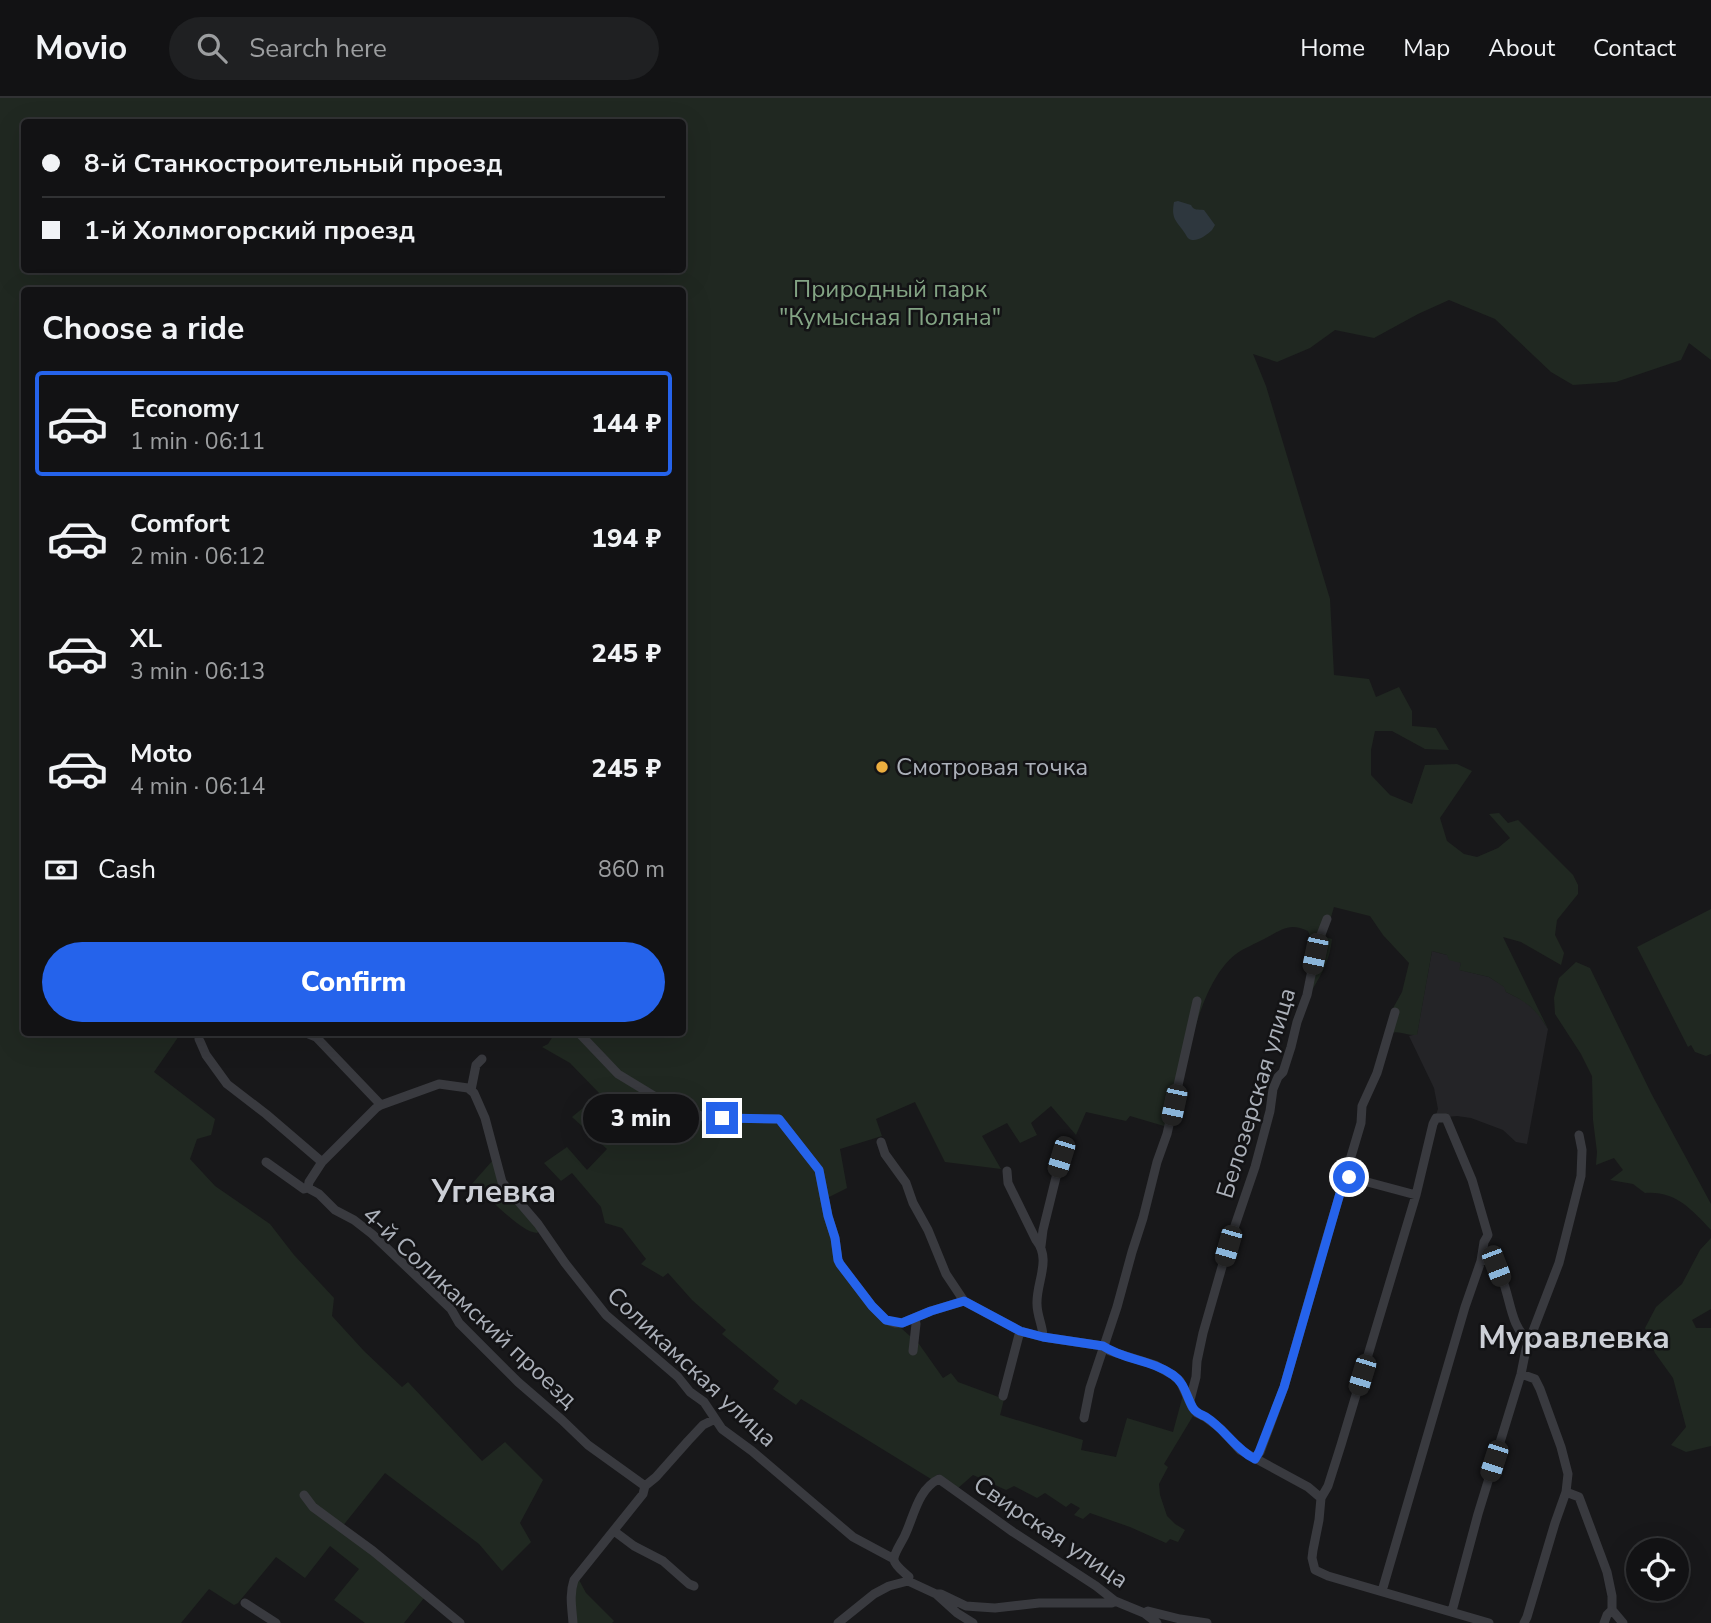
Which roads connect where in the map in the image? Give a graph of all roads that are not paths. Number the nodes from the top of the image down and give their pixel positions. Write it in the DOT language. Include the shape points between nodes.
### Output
graph roads {
  1 [pos="1327,919"];
  2 [pos="1197,1001"];
  3 [pos="1395,1012"];
  4 [pos="199,1036"];
  5 [pos="318,1036"];
  6 [pos="582,1036"];
  7 [pos="482,1059"];
  8 [pos="471,1090"];
  9 [pos="381,1105"];
  10 [pos="1579,1135"];
  11 [pos="881,1142"];
  12 [pos="1061,1157"];
  13 [pos="266,1162"];
  14 [pos="321,1162"];
  15 [pos="1007,1171"];
  16 [pos="1345,1176"];
  17 [pos="308,1188"];
  18 [pos="1416,1195"];
  19 [pos="1041,1246"];
  20 [pos="1481,1261"];
  21 [pos="964,1301"];
  22 [pos="915,1318"];
  23 [pos="1020,1331"];
  24 [pos="1043,1337"];
  25 [pos="1529,1340"];
  26 [pos="1103,1346"];
  27 [pos="913,1350"];
  28 [pos="1521,1374"];
  29 [pos="1003,1396"];
  30 [pos="1190,1401"];
  31 [pos="1084,1418"];
  32 [pos="715,1419"];
  33 [pos="1255,1459"];
  34 [pos="645,1486"];
  35 [pos="1566,1492"];
  36 [pos="303,1495"];
  37 [pos="1321,1498"];
  38 [pos="614,1531"];
  39 [pos="894,1559"];
  40 [pos="908,1581"];
  41 [pos="694,1586"];
  42 [pos="1382,1591"];
  43 [pos="936,1594"];
  44 [pos="1115,1601"];
  45 [pos="245,1603"];
  46 [pos="1612,1610"];
  47 [pos="1452,1611"];
  48 [pos="1144,1614"];
  49 [pos="275,1623"];
  50 [pos="460,1623"];
  51 [pos="573,1623"];
  52 [pos="838,1623"];
  53 [pos="973,1623"];
  54 [pos="1157,1623"];
  55 [pos="1207,1623"];
  56 [pos="1489,1623"];
  57 [pos="1524,1623"];
  58 [pos="1604,1623"];
  59 [pos="1623,1623"];
  1 -- 30 [label="street, Белозерская улица" via="1203,1333"];
  2 -- 26 [label="street" via="1167,1134"];
  3 -- 16 [label="street" via="1362,1107"];
  4 -- 14 [label="street" via="206,1055 227,1084"];
  5 -- 9 [label="street"];
  6 -- 22 [label="street" via="618,1074 664,1102 701,1116 779,1119 819,1170 840,1264 886,1320 902,1323"];
  7 -- 8 [label="street" via="476,1065"];
  8 -- 9 [label="street" via="439,1084"];
  8 -- 32 [label="street, Соликамская улица" via="485,1118 502,1182 606,1315 705,1402"];
  9 -- 14 [label="street"];
  10 -- 25 [label="street" via="1581,1176 1559,1263"];
  11 -- 21 [label="street"];
  12 -- 19 [label="street"];
  13 -- 17 [label="street, 4-й Соликамский проезд"];
  14 -- 17 [label="street"];
  15 -- 19 [label="street"];
  16 -- 18 [label="street"];
  16 -- 33 [label="street" via="1284,1387"];
  17 -- 34 [label="street, 4-й Соликамский проезд" via="372,1234 451,1308 459,1323 518,1382 589,1445"];
  18 -- 20 [label="street" via="1433,1124 1436,1118 1446,1118 1488,1236"];
  18 -- 37 [label="street"];
  19 -- 24 [label="street" via="1044,1266 1037,1305"];
  20 -- 25 [label="street" via="1496,1266 1522,1335"];
  20 -- 42 [label="street"];
  21 -- 22 [label="street"];
  21 -- 23 [label="street"];
  22 -- 27 [label="street"];
  23 -- 24 [label="street"];
  23 -- 29 [label="street"];
  24 -- 26 [label="street"];
  25 -- 28 [label="street"];
  26 -- 30 [label="street" via="1173,1375"];
  26 -- 31 [label="street"];
  28 -- 35 [label="street" via="1535,1379 1541,1389 1568,1474"];
  28 -- 47 [label="street"];
  30 -- 33 [label="street" via="1197,1413"];
  32 -- 34 [label="street" via="703,1425"];
  32 -- 39 [label="street, Соликамская улица" via="853,1537"];
  33 -- 37 [label="street"];
  34 -- 38 [label="street"];
  35 -- 46 [label="street" via="1581,1502 1607,1572"];
  35 -- 57 [label="street"];
  36 -- 50 [label="street"];
  37 -- 42 [label="street" via="1313,1550 1315,1570"];
  38 -- 41 [label="street"];
  38 -- 51 [label="street" via="574,1580"];
  39 -- 40 [label="street"];
  39 -- 44 [label="street, Свирская улица" via="924,1492 939,1479"];
  40 -- 43 [label="street"];
  40 -- 52 [label="street" via="874,1594"];
  42 -- 47 [label="street"];
  43 -- 44 [label="street" via="966,1606 995,1608"];
  43 -- 53 [label="street"];
  44 -- 48 [label="street, Свирская улица"];
  45 -- 49 [label="street"];
  46 -- 58 [label="street"];
  46 -- 59 [label="street"];
  47 -- 56 [label="street"];
  48 -- 54 [label="street, Свирская улица"];
  48 -- 55 [label="street, Свирская улица" via="1148,1611"];
}
